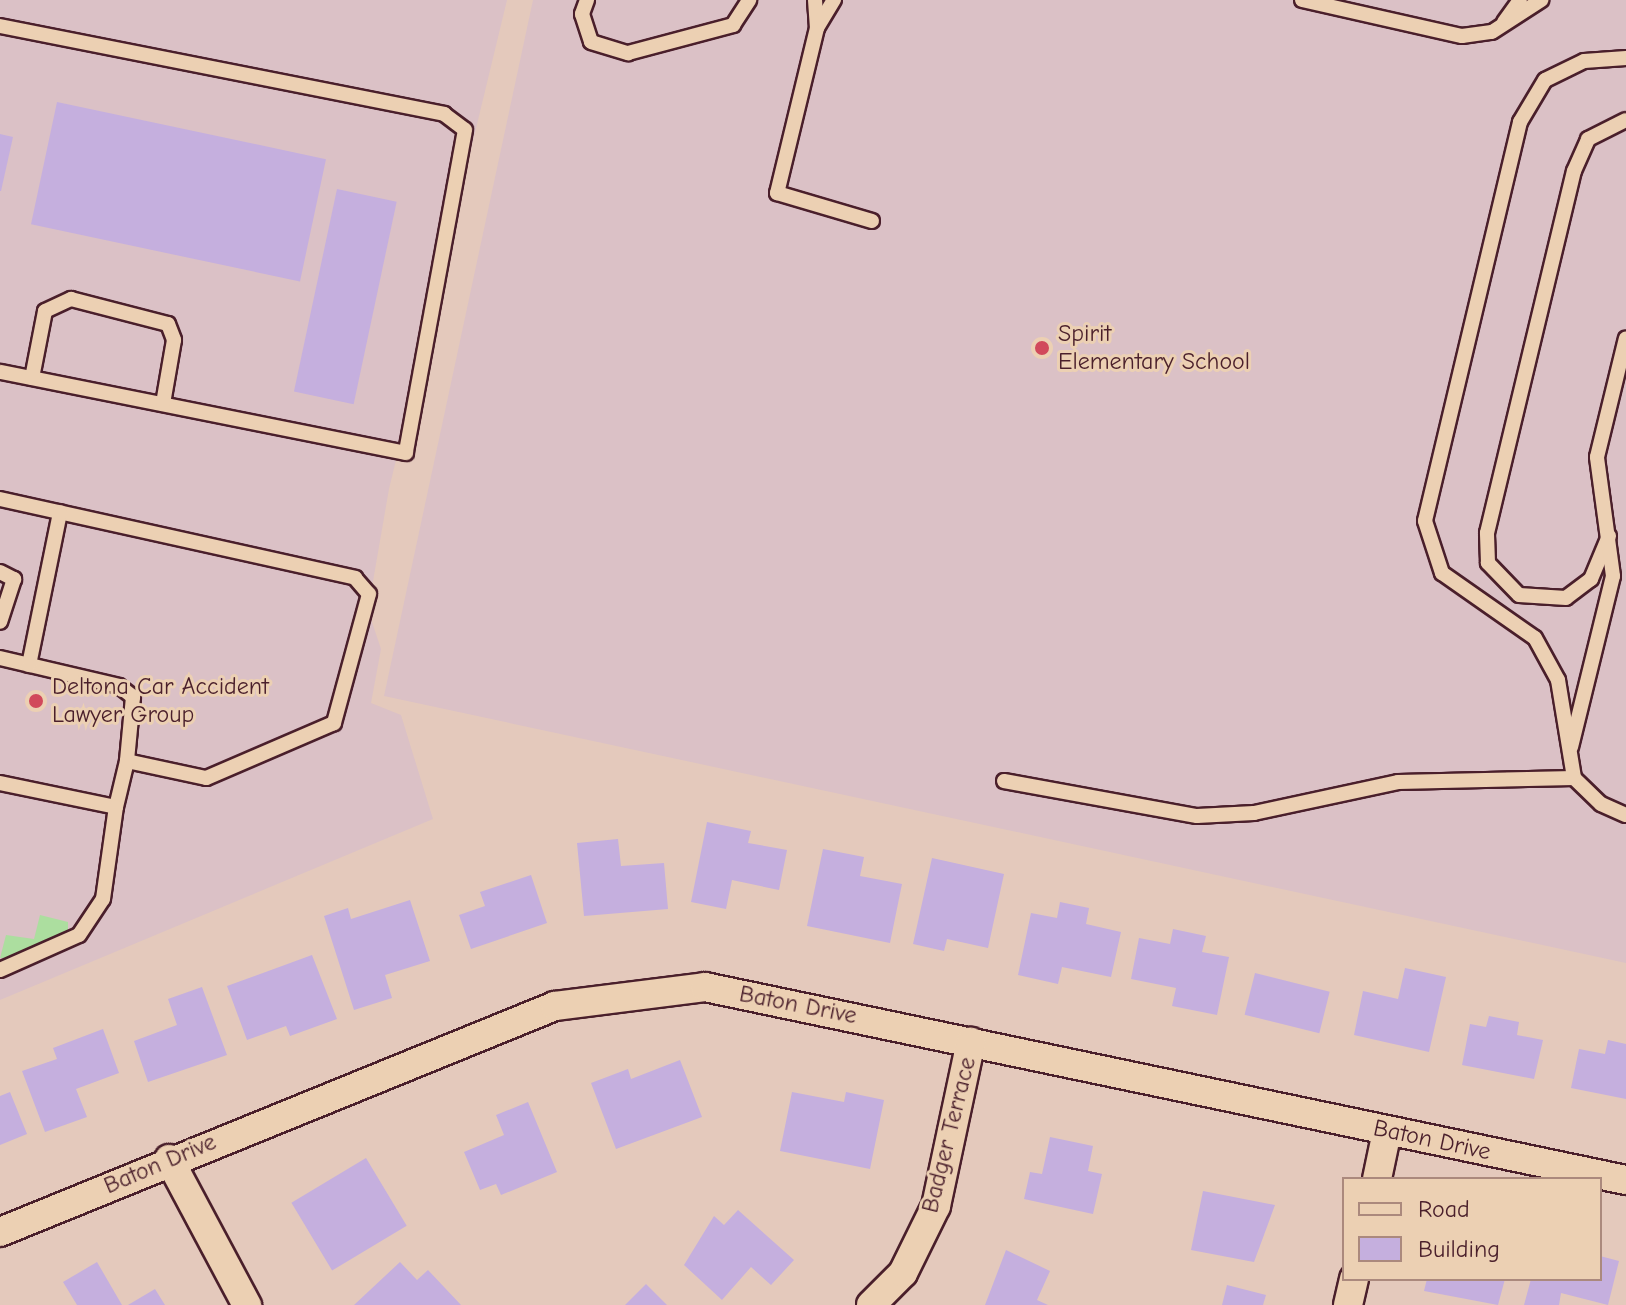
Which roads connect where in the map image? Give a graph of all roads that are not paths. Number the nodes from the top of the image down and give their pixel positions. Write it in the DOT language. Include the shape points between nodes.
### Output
graph roads {
  1 [pos="587,0"];
  2 [pos="749,0"];
  3 [pos="815,0"];
  4 [pos="834,0"];
  5 [pos="1302,0"];
  6 [pos="1520,0"];
  7 [pos="1541,0"];
  8 [pos="0,26"];
  9 [pos="817,28"];
  10 [pos="1492,32"];
  11 [pos="1626,58"];
  12 [pos="1626,120"];
  13 [pos="872,221"];
  14 [pos="1626,338"];
  15 [pos="0,372"];
  16 [pos="32,378"];
  17 [pos="163,404"];
  18 [pos="0,499"];
  19 [pos="60,512"];
  20 [pos="1609,536"];
  21 [pos="0,572"];
  22 [pos="1503,583"];
  23 [pos="1488,602"];
  24 [pos="0,622"];
  25 [pos="0,658"];
  26 [pos="29,665"];
  27 [pos="1569,756"];
  28 [pos="127,761"];
  29 [pos="1574,778"];
  30 [pos="1004,781"];
  31 [pos="0,783"];
  32 [pos="116,807"];
  33 [pos="1626,815"];
  34 [pos="0,970"];
  35 [pos="971,1042"];
  36 [pos="1387,1131"];
  37 [pos="169,1159"];
  38 [pos="1377,1177"];
  39 [pos="1626,1180"];
  40 [pos="0,1232"];
  41 [pos="1354,1281"];
  42 [pos="247,1305"];
  43 [pos="871,1305"];
  44 [pos="1348,1305"];
  1 -- 2 [label="lane" via="582,14 591,42 628,53 733,25"];
  3 -- 9 [label="lane"];
  4 -- 9 [label="lane"];
  5 -- 10 [label="lane" via="1462,36"];
  6 -- 10 [label="lane"];
  7 -- 10 [label="lane"];
  8 -- 17 [label="lane" via="444,114 465,130 406,453"];
  9 -- 13 [label="lane" via="777,193"];
  11 -- 23 [label="lane" via="1584,61 1545,80 1520,122 1425,521 1442,573"];
  12 -- 22 [label="lane" via="1588,139 1574,171 1487,533 1488,563"];
  14 -- 20 [label="lane" via="1597,457"];
  15 -- 16 [label="lane"];
  16 -- 17 [label="lane"];
  16 -- 17 [label="lane" via="45,311 71,299 168,324 174,340"];
  18 -- 19 [label="lane"];
  19 -- 26 [label="lane"];
  19 -- 28 [label="lane" via="355,578 369,594 334,723 206,778"];
  20 -- 22 [label="lane" via="1591,579 1566,598 1533,599"];
  20 -- 27 [label="lane" via="1613,576"];
  21 -- 24 [label="lane" via="14,579"];
  22 -- 23 [label="lane"];
  23 -- 27 [label="lane" via="1535,638 1558,680"];
  25 -- 26 [label="lane"];
  26 -- 28 [label="lane" via="119,686 133,697"];
  27 -- 29 [label="lane"];
  28 -- 32 [label="lane"];
  29 -- 30 [label="lane" via="1398,782 1254,813 1197,816"];
  29 -- 33 [label="lane" via="1601,804"];
  31 -- 32 [label="lane"];
  32 -- 34 [label="lane" via="103,899 79,935"];
  35 -- 36 [label="street, Baton Drive"];
  35 -- 37 [label="street, Baton Drive" via="705,987 631,992 555,1006"];
  35 -- 43 [label="street, Badger Terrace" via="936,1206 903,1273"];
  36 -- 38 [label="street"];
  36 -- 39 [label="street, Baton Drive"];
  37 -- 40 [label="street, Baton Drive"];
  37 -- 42 [label="street"];
  41 -- 44 [label="street"];
}
